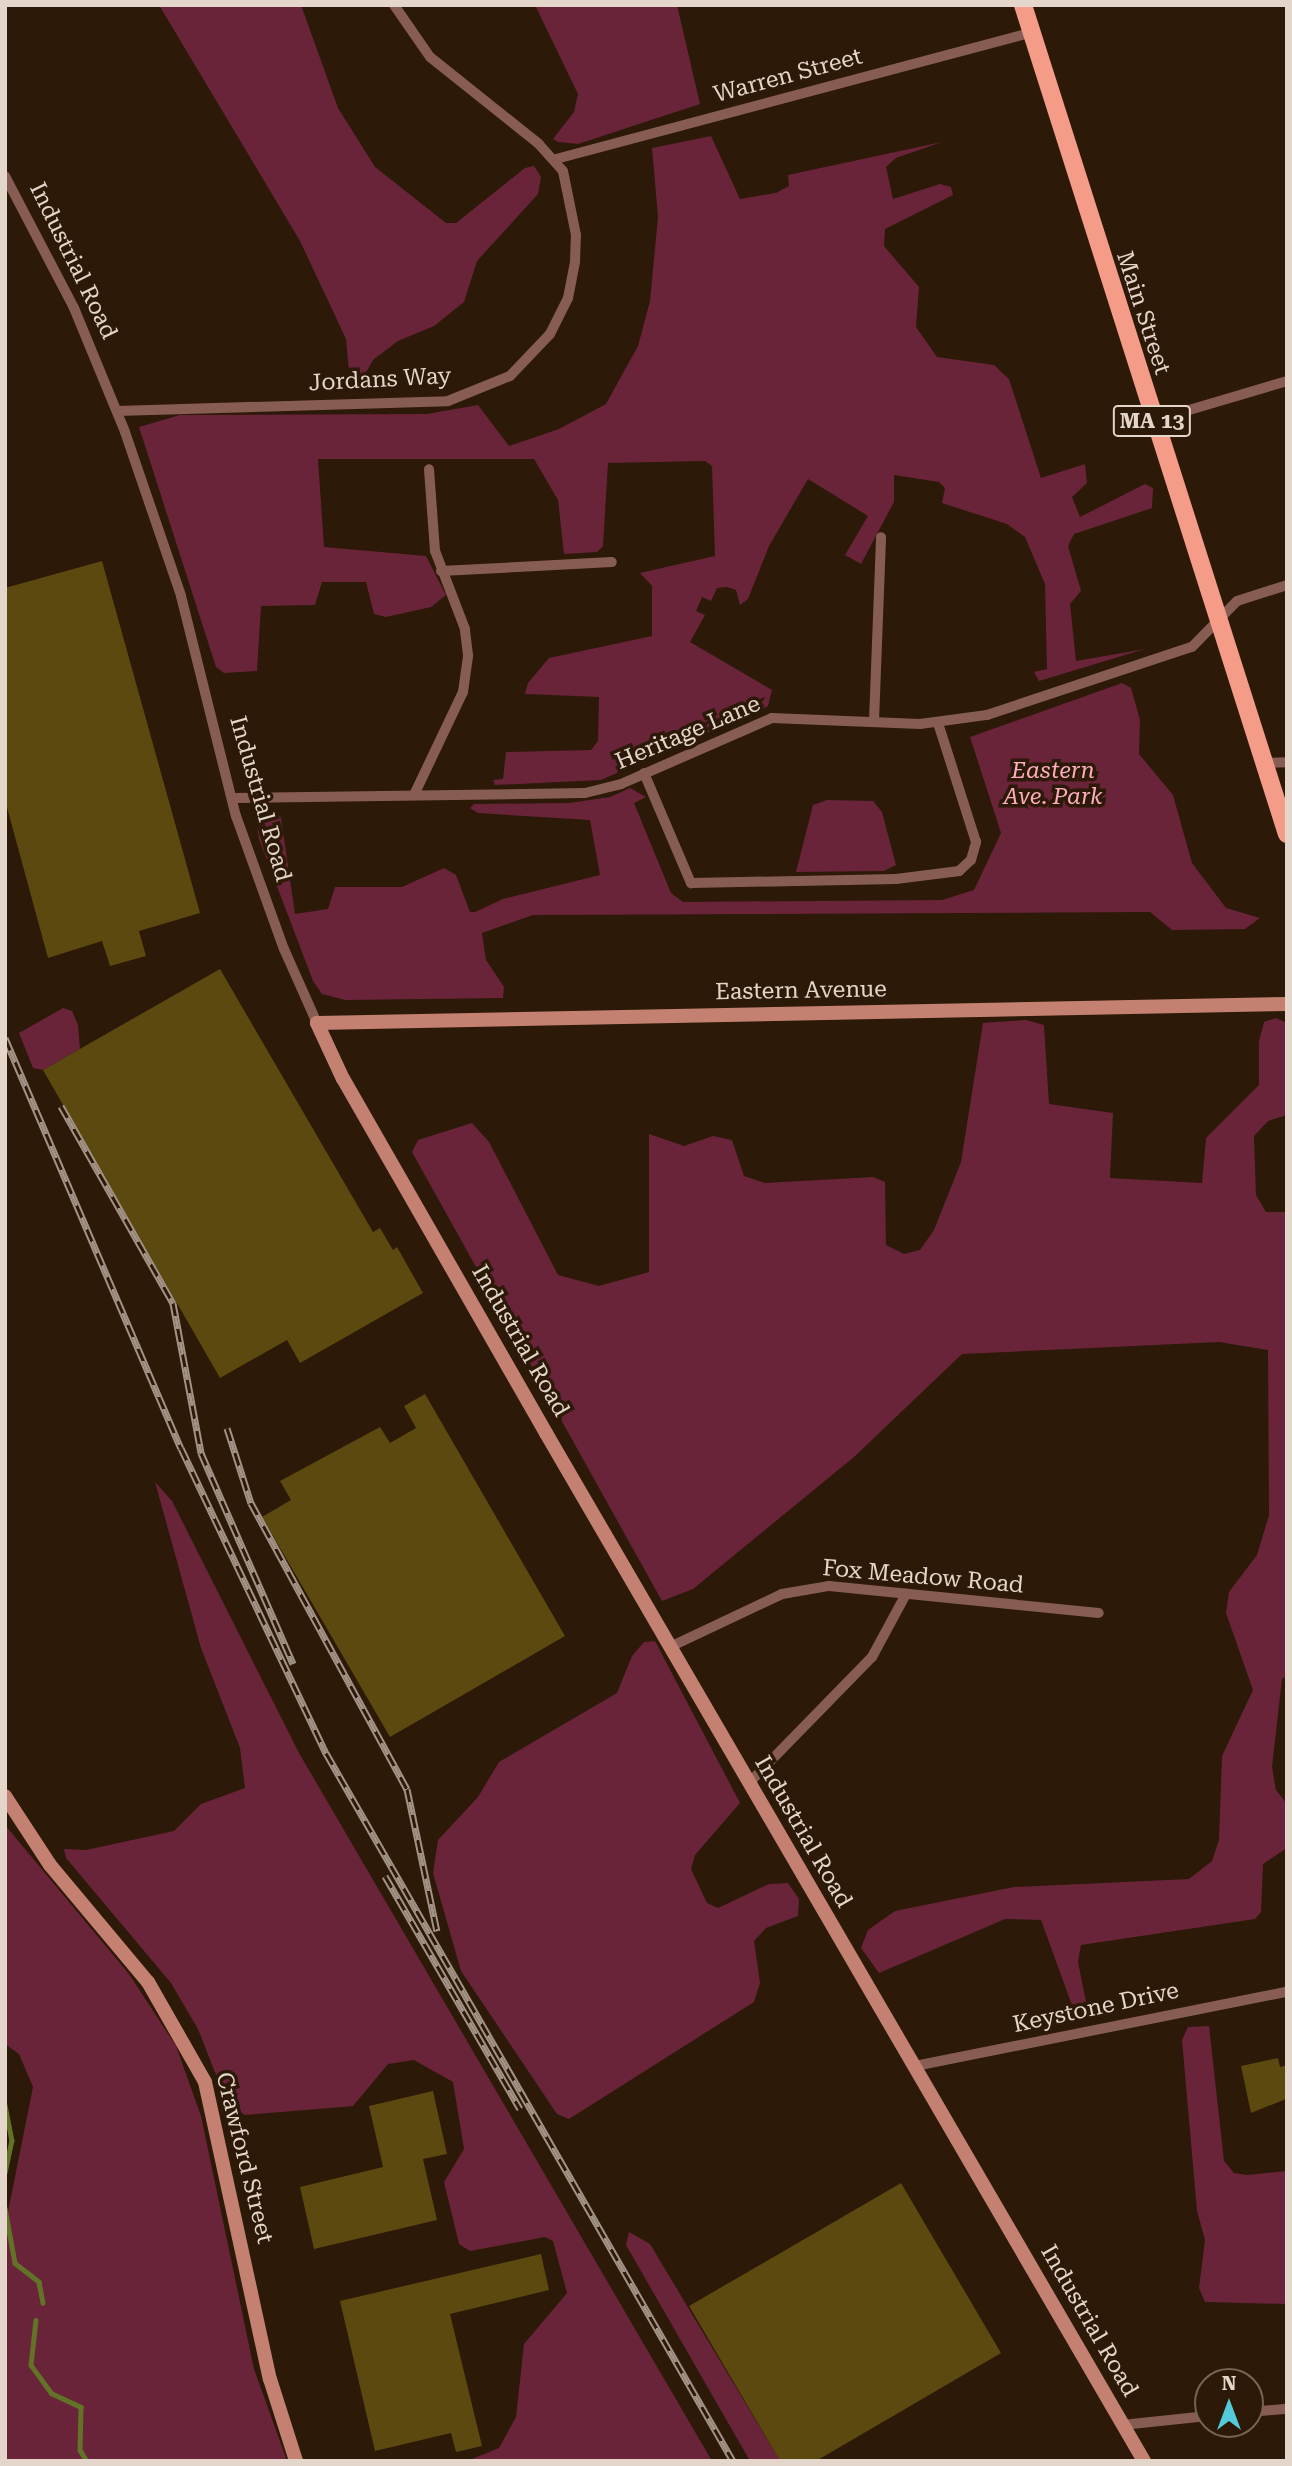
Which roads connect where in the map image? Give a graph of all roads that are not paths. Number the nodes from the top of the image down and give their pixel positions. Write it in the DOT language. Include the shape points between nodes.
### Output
graph roads {
  1 [pos="394,5"];
  2 [pos="1023,5"];
  3 [pos="1030,33"];
  4 [pos="556,159"];
  5 [pos="5,176"];
  6 [pos="1287,381"];
  7 [pos="117,411"];
  8 [pos="1152,421"];
  9 [pos="429,469"];
  10 [pos="881,537"];
  11 [pos="612,562"];
  12 [pos="441,571"];
  13 [pos="1287,585"];
  14 [pos="1217,619"];
  15 [pos="874,722"];
  16 [pos="938,723"];
  17 [pos="1287,762"];
  18 [pos="1264,763"];
  19 [pos="644,773"];
  20 [pos="414,795"];
  21 [pos="234,798"];
  22 [pos="1287,834"];
  23 [pos="1287,1004"];
  24 [pos="317,1023"];
  25 [pos="906,1594"];
  26 [pos="1099,1613"];
  27 [pos="672,1646"];
  28 [pos="749,1783"];
  29 [pos="5,1796"];
  30 [pos="1287,1992"];
  31 [pos="915,2066"];
  32 [pos="1287,2409"];
  33 [pos="1264,2411"];
  34 [pos="1194,2417"];
  35 [pos="1122,2425"];
  36 [pos="296,2461"];
  37 [pos="1144,2461"];
  1 -- 4 [label="street" via="430,57"];
  2 -- 3 [label="main road, Main Street / MA 13"];
  3 -- 4 [label="street, Warren Street"];
  3 -- 8 [label="main road, Main Street / MA 13"];
  4 -- 7 [label="street, Jordans Way" via="567,183 576,235 571,286 541,346 500,382 438,402"];
  5 -- 7 [label="street, Industrial Road" via="74,308"];
  6 -- 8 [label="street"];
  7 -- 21 [label="street, Industrial Road" via="181,596"];
  8 -- 14 [label="main road, Main Street / MA 13"];
  9 -- 12 [label="street" via="431,530"];
  10 -- 15 [label="street"];
  11 -- 12 [label="street"];
  12 -- 20 [label="street" via="467,638 467,679"];
  13 -- 14 [label="street, Heritage Lane" via="1237,601"];
  14 -- 16 [label="street, Heritage Lane" via="1207,637 1192,647 998,712"];
  14 -- 18 [label="main road, Main Street / MA 13"];
  15 -- 16 [label="street, Heritage Lane"];
  15 -- 19 [label="street, Heritage Lane" via="810,715 764,720"];
  16 -- 19 [label="street" via="976,842 971,860 959,871 896,879 691,883"];
  17 -- 18 [label="street"];
  18 -- 22 [label="main road, Main Street / MA 13"];
  19 -- 20 [label="street, Heritage Lane" via="586,793"];
  20 -- 21 [label="street, Heritage Lane"];
  21 -- 24 [label="street, Industrial Road" via="269,910"];
  23 -- 24 [label="street, Eastern Avenue"];
  24 -- 27 [label="street, Industrial Road" via="343,1079"];
  25 -- 26 [label="street, Fox Meadow Road"];
  25 -- 27 [label="street, Fox Meadow Road" via="806,1588 763,1602"];
  25 -- 28 [label="street" via="872,1657"];
  27 -- 28 [label="street, Industrial Road"];
  28 -- 31 [label="street, Industrial Road"];
  29 -- 36 [label="street, Crawford Street" via="50,1865 148,1982 205,2082 270,2379"];
  30 -- 31 [label="street, Keystone Drive"];
  31 -- 35 [label="street, Industrial Road"];
  32 -- 33 [label="street"];
  34 -- 35 [label="street"];
  35 -- 37 [label="street, Industrial Road"];
}
